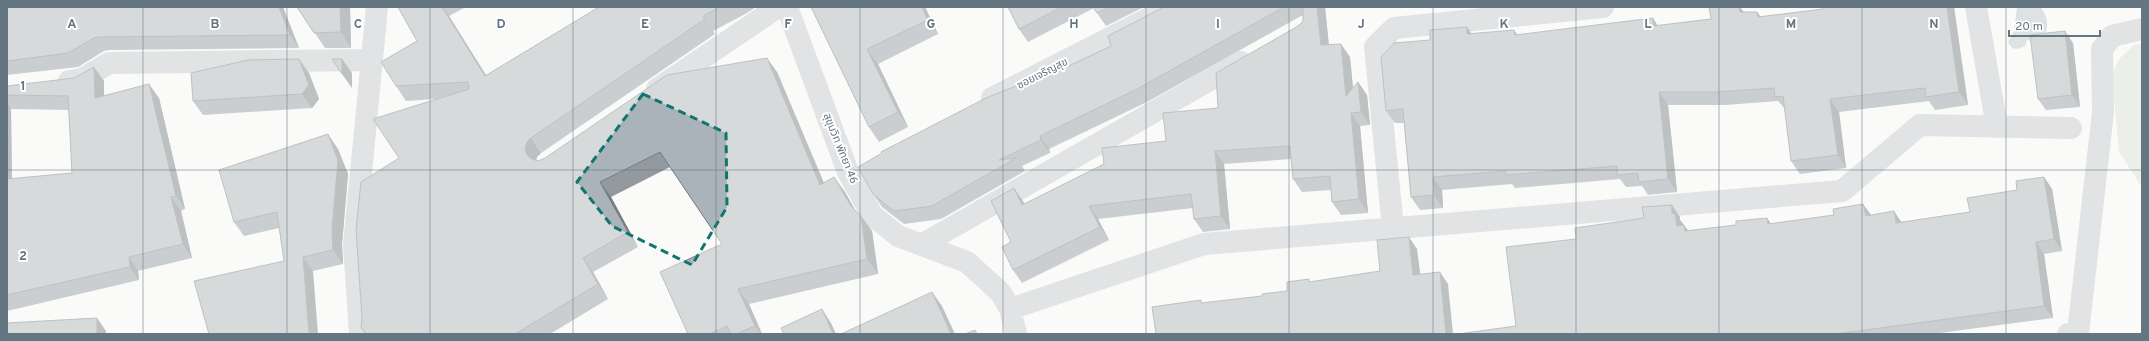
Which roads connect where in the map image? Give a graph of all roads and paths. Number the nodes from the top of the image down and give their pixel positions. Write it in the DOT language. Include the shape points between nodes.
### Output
graph roads {
  1 [pos="377,7"];
  2 [pos="778,7"];
  3 [pos="787,7"];
  4 [pos="1171,7"];
  5 [pos="1602,7"];
  6 [pos="1976,7"];
  7 [pos="2142,28"];
  8 [pos="1260,52"];
  9 [pos="372,60"];
  10 [pos="52,83"];
  11 [pos="640,100"];
  12 [pos="974,108"];
  13 [pos="1997,127"];
  14 [pos="2071,128"];
  15 [pos="869,162"];
  16 [pos="848,172"];
  17 [pos="1393,228"];
  18 [pos="923,244"];
  19 [pos="1010,308"];
  20 [pos="360,334"];
  21 [pos="1016,334"];
  22 [pos="2068,334"];
  1 -- 9 [label="street"];
  2 -- 11 [label="street"];
  3 -- 16 [label="street, สุขุมวิท พัทยา 46"];
  4 -- 12 [label="street, ซอยเจริญสุข"];
  5 -- 17 [label="street" via="1394,28 1375,47"];
  6 -- 13 [label="street"];
  7 -- 22 [label="street" via="2112,36 2102,49 2103,112 2078,333"];
  8 -- 18 [label="street"];
  9 -- 10 [label="street" via="109,63 82,79"];
  9 -- 20 [label="street" via="354,244"];
  13 -- 14 [label="street"];
  13 -- 17 [label="street" via="1920,125 1842,191"];
  15 -- 16 [label="street"];
  16 -- 18 [label="street, สุขุมวิท พัทยา 46" via="872,215 898,236"];
  17 -- 19 [label="street" via="1204,244"];
  18 -- 19 [label="street, สุขุมวิท พัทยา 46" via="967,262 1001,293"];
  19 -- 21 [label="street, สุขุมวิท พัทยา 46"];
}
